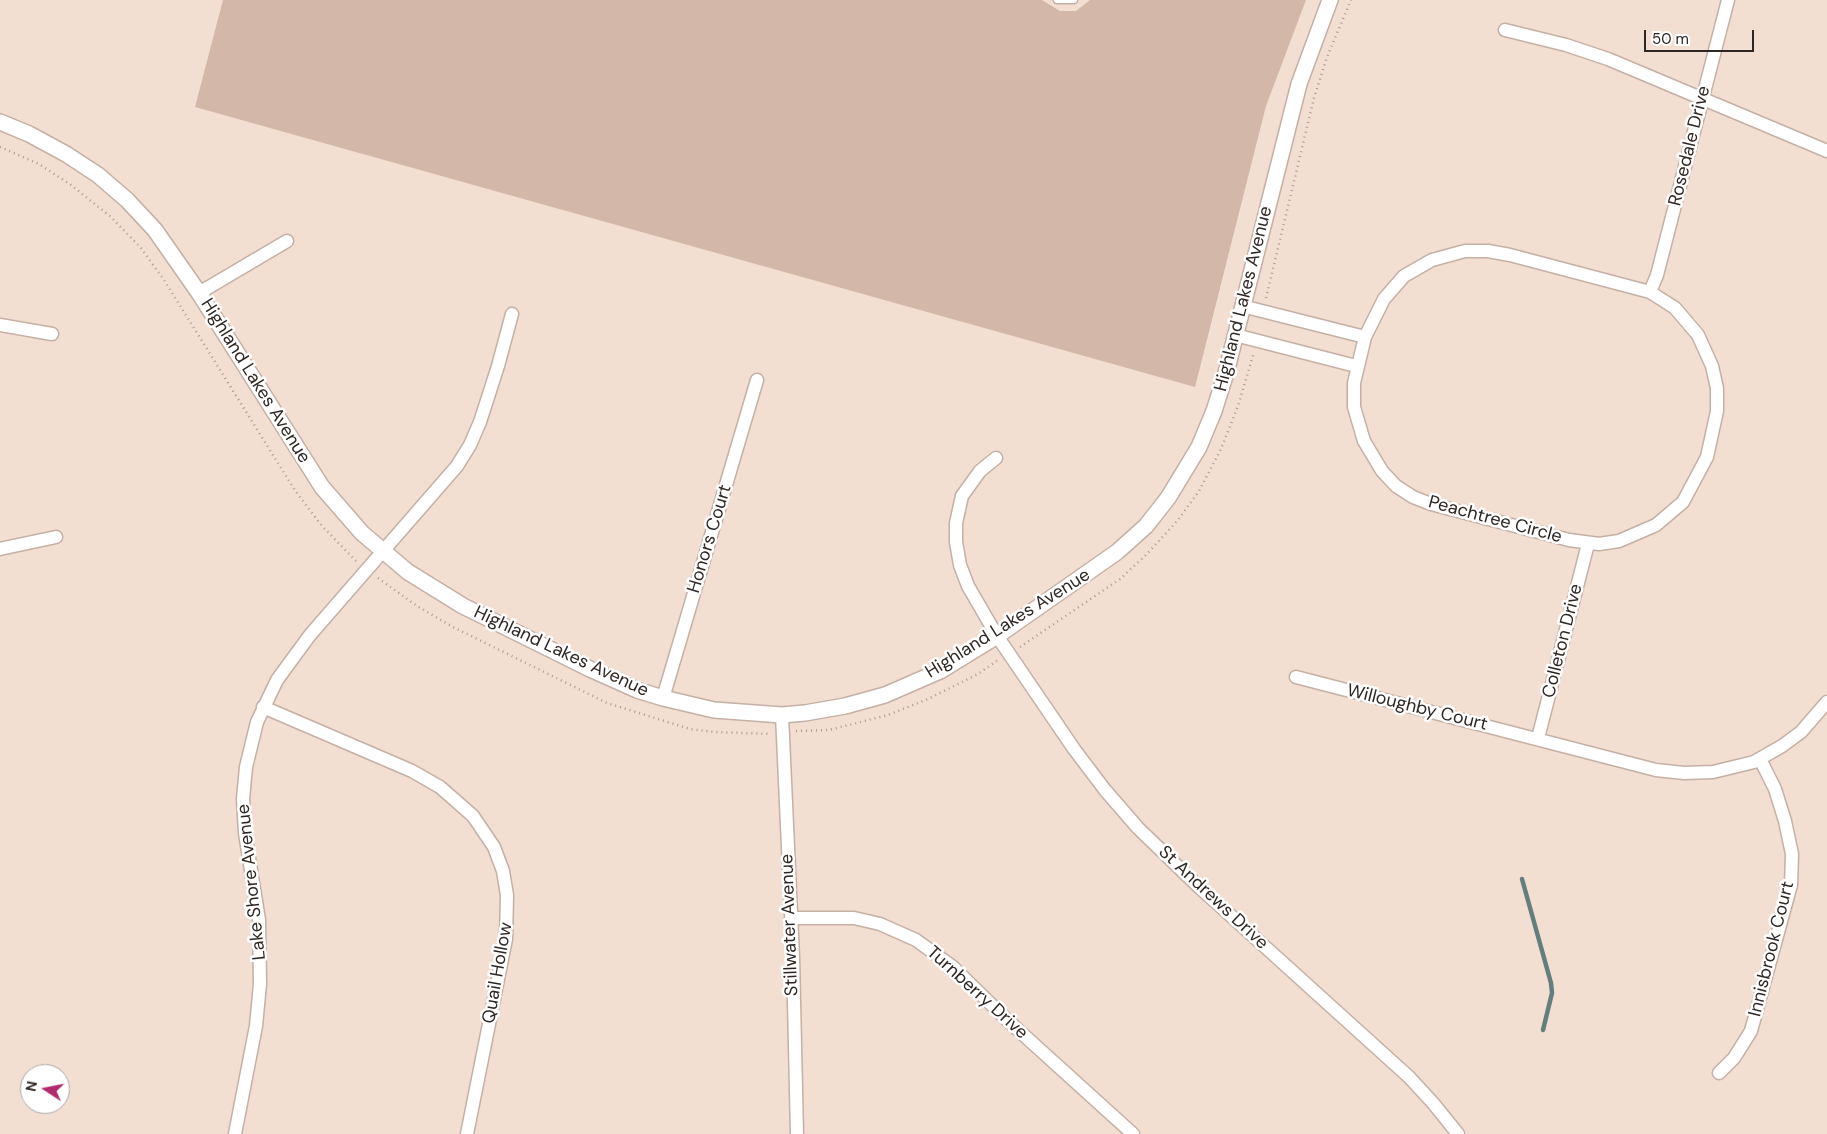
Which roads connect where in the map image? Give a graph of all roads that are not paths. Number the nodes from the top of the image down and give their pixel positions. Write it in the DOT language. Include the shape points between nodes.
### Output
graph roads {
  1 [pos="1057,0"];
  2 [pos="1074,0"];
  3 [pos="1330,0"];
  4 [pos="1728,0"];
  5 [pos="1505,30"];
  6 [pos="1702,100"];
  7 [pos="0,122"];
  8 [pos="1827,151"];
  9 [pos="287,241"];
  10 [pos="1650,292"];
  11 [pos="199,293"];
  12 [pos="1242,306"];
  13 [pos="512,314"];
  14 [pos="0,325"];
  15 [pos="52,334"];
  16 [pos="1235,334"];
  17 [pos="1364,337"];
  18 [pos="1356,366"];
  19 [pos="758,380"];
  20 [pos="996,458"];
  21 [pos="56,537"];
  22 [pos="1588,544"];
  23 [pos="0,549"];
  24 [pos="384,552"];
  25 [pos="997,636"];
  26 [pos="1296,677"];
  27 [pos="663,698"];
  28 [pos="1827,702"];
  29 [pos="263,707"];
  30 [pos="782,715"];
  31 [pos="1538,738"];
  32 [pos="1760,759"];
  33 [pos="791,918"];
  34 [pos="1719,1073"];
  35 [pos="235,1134"];
  36 [pos="467,1134"];
  37 [pos="796,1134"];
  38 [pos="1133,1134"];
  39 [pos="1458,1134"];
  1 -- 2 [label="lane"];
  3 -- 12 [label="street, Highland Lakes Avenue" via="1299,84"];
  4 -- 6 [label="street, Rosedale Drive"];
  5 -- 6 [label="street" via="1601,56"];
  6 -- 8 [label="street"];
  6 -- 10 [label="street, Rosedale Drive"];
  7 -- 11 [label="street, Highland Lakes Avenue" via="66,154 98,175 154,230"];
  9 -- 11 [label="street"];
  10 -- 17 [label="street, Peachtree Circle" via="1510,255 1488,251 1454,253 1426,263 1397,283 1384,299"];
  10 -- 22 [label="street, Peachtree Circle" via="1683,316 1698,334 1712,366 1717,388 1717,411 1707,457 1683,502 1656,525 1619,541"];
  11 -- 24 [label="street, Highland Lakes Avenue" via="322,486 362,533"];
  12 -- 16 [label="street, Highland Lakes Avenue"];
  12 -- 17 [label="street"];
  13 -- 24 [label="street, Lake Shore Avenue" via="498,366 470,445 457,466"];
  14 -- 15 [label="street"];
  16 -- 18 [label="street"];
  16 -- 25 [label="street, Highland Lakes Avenue" via="1214,411 1199,447 1156,514 1117,552"];
  17 -- 18 [label="street, Peachtree Circle"];
  18 -- 22 [label="street, Peachtree Circle" via="1354,407 1360,430 1373,458 1396,486 1430,504"];
  19 -- 27 [label="street, Honors Court"];
  20 -- 25 [label="street, St Andrews Drive" via="980,471 962,496 956,533 963,575"];
  21 -- 23 [label="street"];
  22 -- 31 [label="street, Colleton Drive"];
  24 -- 27 [label="street, Highland Lakes Avenue" via="414,576 463,606 590,669"];
  24 -- 29 [label="street, Lake Shore Avenue" via="310,635 277,680"];
  25 -- 30 [label="street, Highland Lakes Avenue" via="940,671 885,695 845,706"];
  25 -- 39 [label="street, St Andrews Drive" via="1074,750 1138,828 1409,1078"];
  26 -- 31 [label="street, Willoughby Court"];
  27 -- 30 [label="street, Highland Lakes Avenue" via="714,710"];
  28 -- 32 [label="street, Willoughby Court" via="1801,732"];
  29 -- 35 [label="street, Lake Shore Avenue" via="252,736 243,799 259,920 260,984 256,1026"];
  29 -- 36 [label="street, Quail Hollow" via="412,771 440,787 473,816 494,847 508,895 506,939"];
  30 -- 33 [label="street, Stillwater Avenue"];
  31 -- 32 [label="street, Willoughby Court" via="1670,772 1713,772 1741,767"];
  32 -- 34 [label="street, Innisbrook Court" via="1785,821 1792,854 1791,884 1751,1031 1734,1058"];
  33 -- 37 [label="street, Stillwater Avenue"];
  33 -- 38 [label="street, Turnberry Drive" via="854,918 892,928 916,940 953,967"];
}
